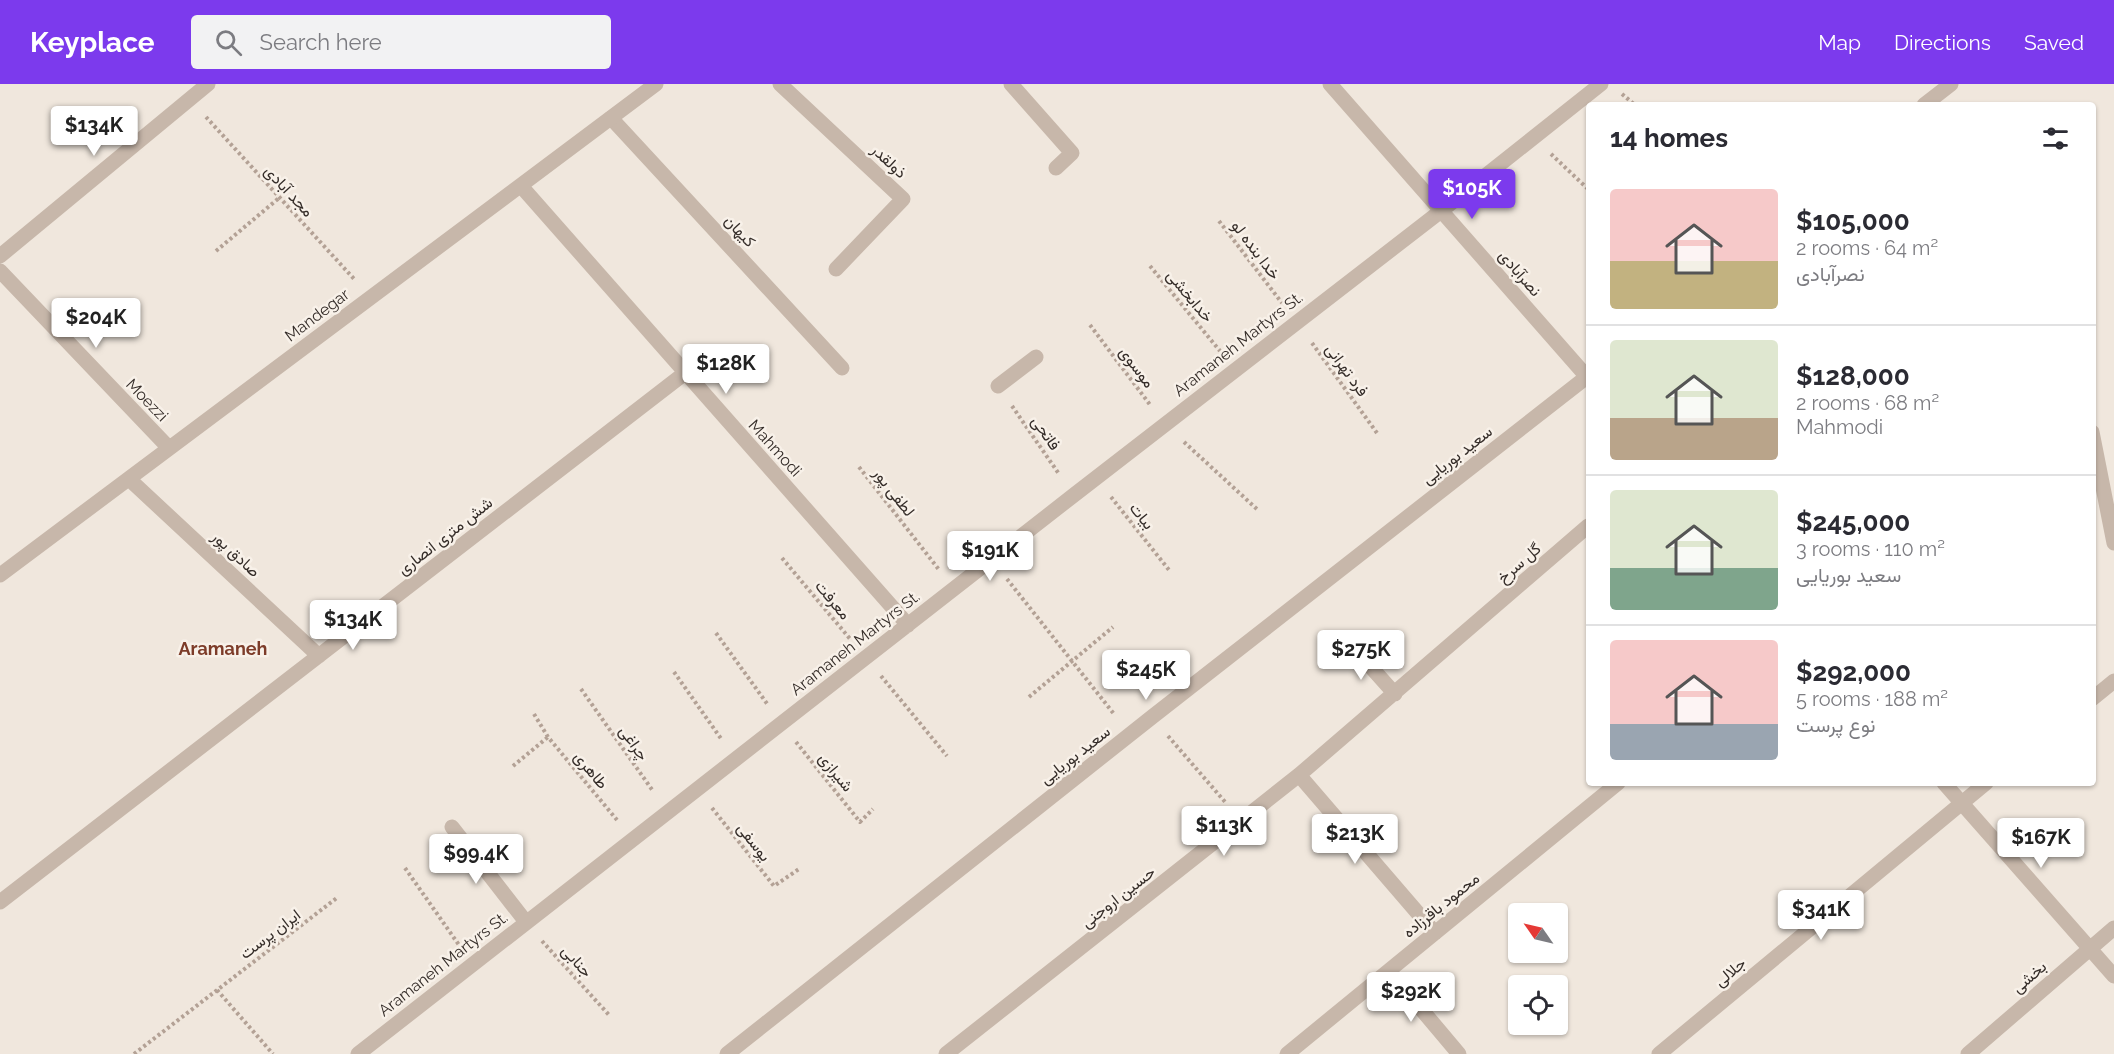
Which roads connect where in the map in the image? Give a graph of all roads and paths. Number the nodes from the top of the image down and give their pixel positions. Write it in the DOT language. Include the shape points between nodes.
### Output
graph roads {
  1 [pos="208,84"];
  2 [pos="655,84"];
  3 [pos="780,84"];
  4 [pos="1011,84"];
  5 [pos="1330,84"];
  6 [pos="1601,84"];
  7 [pos="1951,84"];
  8 [pos="189,99"];
  9 [pos="1928,102"];
  10 [pos="611,118"];
  11 [pos="1533,137"];
  12 [pos="1056,168"];
  13 [pos="520,186"];
  14 [pos="1586,187"];
  15 [pos="279,198"];
  16 [pos="1442,211"];
  17 [pos="1219,221"];
  18 [pos="216,251"];
  19 [pos="0,256"];
  20 [pos="1150,266"];
  21 [pos="836,269"];
  22 [pos="0,272"];
  23 [pos="371,298"];
  24 [pos="1297,322"];
  25 [pos="1089,325"];
  26 [pos="1036,357"];
  27 [pos="842,368"];
  28 [pos="1236,369"];
  29 [pos="685,373"];
  30 [pos="1586,375"];
  31 [pos="1586,379"];
  32 [pos="998,386"];
  33 [pos="1165,424"];
  34 [pos="1377,433"];
  35 [pos="169,448"];
  36 [pos="2096,452"];
  37 [pos="859,467"];
  38 [pos="129,478"];
  39 [pos="1095,478"];
  40 [pos="1074,495"];
  41 [pos="1259,511"];
  42 [pos="1586,528"];
  43 [pos="2114,543"];
  44 [pos="782,558"];
  45 [pos="992,560"];
  46 [pos="1169,570"];
  47 [pos="0,575"];
  48 [pos="954,589"];
  49 [pos="908,625"];
  50 [pos="1474,626"];
  51 [pos="1113,627"];
  52 [pos="716,633"];
  53 [pos="1353,647"];
  54 [pos="319,656"];
  55 [pos="866,658"];
  56 [pos="1072,660"];
  57 [pos="674,672"];
  58 [pos="2114,681"];
  59 [pos="581,689"];
  60 [pos="1395,694"];
  61 [pos="2096,696"];
  62 [pos="1029,698"];
  63 [pos="534,714"];
  64 [pos="1152,717"];
  65 [pos="782,723"];
  66 [pos="1130,734"];
  67 [pos="548,737"];
  68 [pos="947,756"];
  69 [pos="735,759"];
  70 [pos="513,766"];
  71 [pos="1299,775"];
  72 [pos="1614,786"];
  73 [pos="1947,786"];
  74 [pos="1982,786"];
  75 [pos="697,789"];
  76 [pos="1961,803"];
  77 [pos="873,809"];
  78 [pos="668,811"];
  79 [pos="1242,822"];
  80 [pos="452,827"];
  81 [pos="633,839"];
  82 [pos="405,867"];
  83 [pos="799,869"];
  84 [pos="338,897"];
  85 [pos="0,903"];
  86 [pos="526,922"];
  87 [pos="2114,928"];
  88 [pos="1435,933"];
  89 [pos="2090,949"];
  90 [pos="473,964"];
  91 [pos="1389,971"];
  92 [pos="2114,976"];
  93 [pos="217,990"];
  94 [pos="609,1015"];
  95 [pos="134,1054"];
  96 [pos="273,1054"];
  97 [pos="358,1054"];
  98 [pos="727,1054"];
  99 [pos="946,1054"];
  100 [pos="1287,1054"];
  101 [pos="1459,1054"];
  102 [pos="1659,1054"];
  103 [pos="1968,1054"];
  1 -- 8 [label="street"];
  2 -- 10 [label="street, Mandegar"];
  3 -- 21 [label="street, ذولقدر" via="903,199"];
  4 -- 12 [label="street" via="1072,153"];
  5 -- 16 [label="street, نصرآبادی"];
  6 -- 11 [label="street, Aramaneh Martyrs St."];
  7 -- 9 [label="street"];
  8 -- 15 [label="path, مجد آبادی"];
  8 -- 19 [label="street"];
  10 -- 13 [label="street, Mandegar"];
  10 -- 27 [label="street, کیهان"];
  11 -- 14 [label="path"];
  11 -- 16 [label="street, Aramaneh Martyrs St."];
  13 -- 23 [label="street, Mandegar"];
  13 -- 29 [label="street, Mahmodi"];
  15 -- 18 [label="path"];
  15 -- 23 [label="path, مجد آبادی"];
  16 -- 24 [label="street, Aramaneh Martyrs St."];
  16 -- 30 [label="street, نصرآبادی"];
  17 -- 24 [label="path, خدا بنده لو"];
  20 -- 28 [label="path, خدابخشی"];
  22 -- 35 [label="street, Moezzi"];
  23 -- 35 [label="street, Mandegar"];
  24 -- 28 [label="street, Aramaneh Martyrs St."];
  24 -- 34 [label="path, فرد تهرانی"];
  25 -- 33 [label="path, موسوی"];
  26 -- 32 [label="street"];
  28 -- 33 [label="street, Aramaneh Martyrs St."];
  29 -- 49 [label="street, Mahmodi"];
  29 -- 54 [label="street, شش متری انصاری"];
  31 -- 64 [label="street, سعید بوریایی"];
  32 -- 40 [label="path, فاتحی"];
  33 -- 39 [label="street, Aramaneh Martyrs St."];
  33 -- 41 [label="path, موسوی"];
  35 -- 38 [label="street, Mandegar"];
  36 -- 43 [label="street"];
  37 -- 48 [label="path, لطفی پور"];
  38 -- 47 [label="street, Mandegar"];
  38 -- 54 [label="street, صادق پور"];
  39 -- 40 [label="street, Aramaneh Martyrs St."];
  39 -- 46 [label="path, بیات"];
  40 -- 45 [label="street, Aramaneh Martyrs St."];
  42 -- 50 [label="street, گل سرخ"];
  44 -- 55 [label="path, معرفت"];
  45 -- 48 [label="street, Aramaneh Martyrs St."];
  45 -- 56 [label="path"];
  48 -- 49 [label="street, Aramaneh Martyrs St."];
  49 -- 55 [label="street, Aramaneh Martyrs St."];
  50 -- 60 [label="street, حسین اروجنی"];
  51 -- 56 [label="path"];
  52 -- 65 [label="path"];
  53 -- 60 [label="street"];
  54 -- 85 [label="street, شش متری انصاری"];
  55 -- 65 [label="street, Aramaneh Martyrs St."];
  55 -- 68 [label="path, معرفت"];
  56 -- 62 [label="path"];
  56 -- 66 [label="path"];
  57 -- 69 [label="path"];
  58 -- 61 [label="street"];
  59 -- 78 [label="path, چراغی"];
  60 -- 71 [label="street, حسین اروجنی"];
  63 -- 67 [label="path, طاهری"];
  64 -- 66 [label="street, سعید بوریایی"];
  64 -- 79 [label="path"];
  65 -- 69 [label="street, Aramaneh Martyrs St."];
  65 -- 77 [label="path, شیرازی" via="860,822"];
  66 -- 98 [label="street, سعید بوریایی"];
  67 -- 70 [label="path"];
  67 -- 81 [label="path, طاهری"];
  69 -- 75 [label="street, Aramaneh Martyrs St."];
  71 -- 79 [label="street, حسین اروجنی"];
  71 -- 88 [label="street"];
  72 -- 88 [label="street, محمود باقرزاده"];
  73 -- 76 [label="street"];
  74 -- 76 [label="street, جلالی"];
  75 -- 78 [label="street, Aramaneh Martyrs St."];
  75 -- 83 [label="path, یوسفی" via="774,886"];
  76 -- 89 [label="street"];
  76 -- 102 [label="street, جلالی"];
  78 -- 81 [label="street, Aramaneh Martyrs St."];
  79 -- 99 [label="street, حسین اروجنی"];
  80 -- 86 [label="street"];
  81 -- 86 [label="street, Aramaneh Martyrs St."];
  82 -- 90 [label="path"];
  84 -- 93 [label="path, ایران پرست"];
  86 -- 90 [label="street, Aramaneh Martyrs St."];
  86 -- 94 [label="path, جنابی"];
  87 -- 89 [label="street, بخشی"];
  88 -- 91 [label="street, محمود باقرزاده"];
  89 -- 92 [label="street"];
  89 -- 103 [label="street, بخشی"];
  90 -- 97 [label="street, Aramaneh Martyrs St."];
  91 -- 100 [label="street, محمود باقرزاده"];
  91 -- 101 [label="street"];
  93 -- 95 [label="path, ایران پرست"];
  93 -- 96 [label="path"];
}
